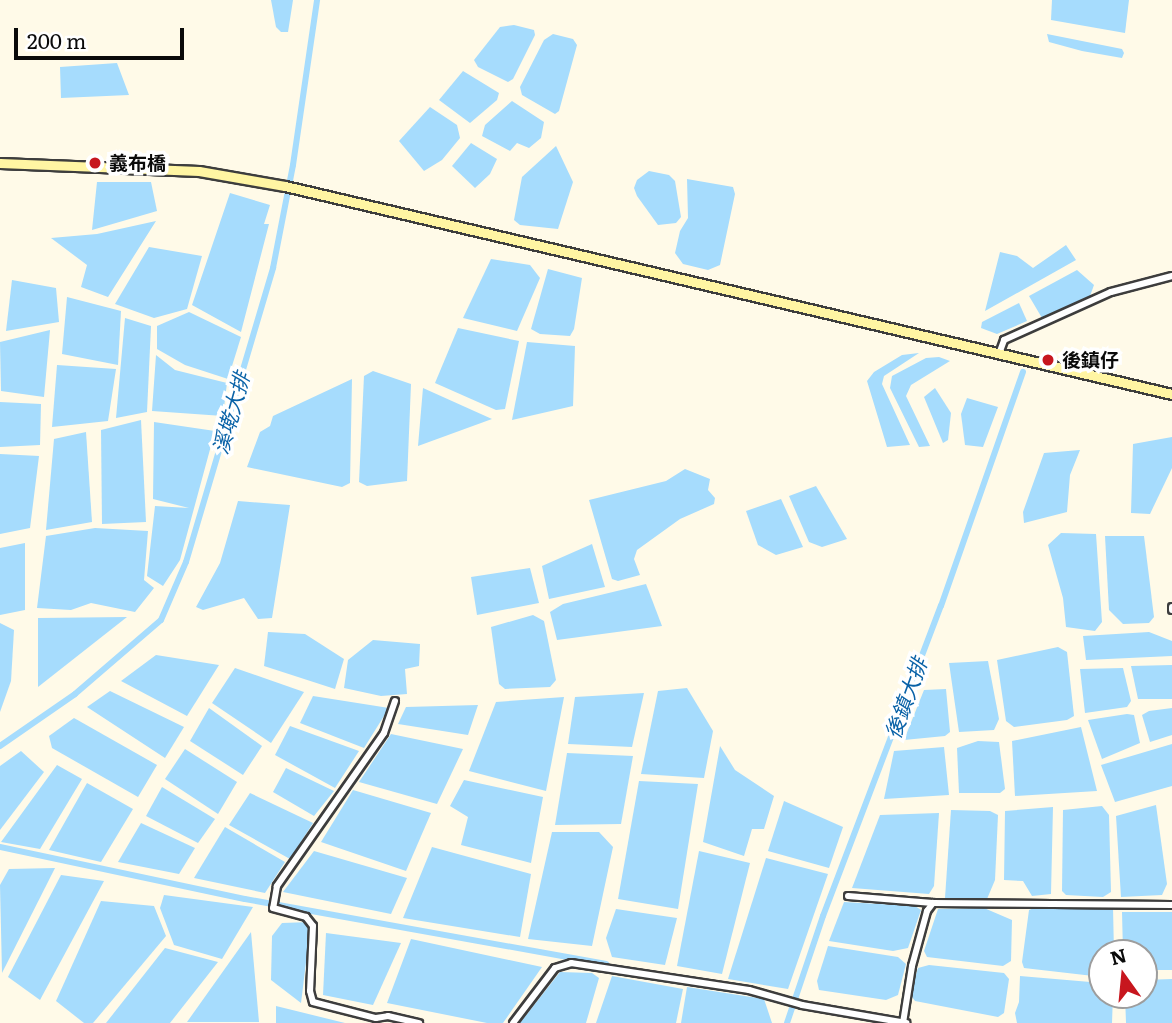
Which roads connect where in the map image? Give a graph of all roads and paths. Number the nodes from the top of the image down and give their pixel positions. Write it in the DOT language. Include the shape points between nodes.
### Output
graph roads {
  1 [pos="0,163"];
  2 [pos="1172,275"];
  3 [pos="999,354"];
  4 [pos="1172,394"];
  5 [pos="395,701"];
  6 [pos="848,897"];
  7 [pos="933,903"];
  8 [pos="1172,905"];
  9 [pos="419,1023"];
  10 [pos="513,1023"];
  11 [pos="904,1023"];
  1 -- 3 [label="main road" via="199,171 288,187"];
  2 -- 3 [label="street" via="1111,292 1004,340"];
  3 -- 4 [label="main road"];
  5 -- 9 [label="street" via="384,733 277,886 274,904 306,917 313,926 313,1002"];
  6 -- 7 [label="street"];
  7 -- 8 [label="street"];
  7 -- 11 [label="street" via="912,966"];
  10 -- 11 [label="street" via="555,968 571,963 749,990 802,1005"];
}
